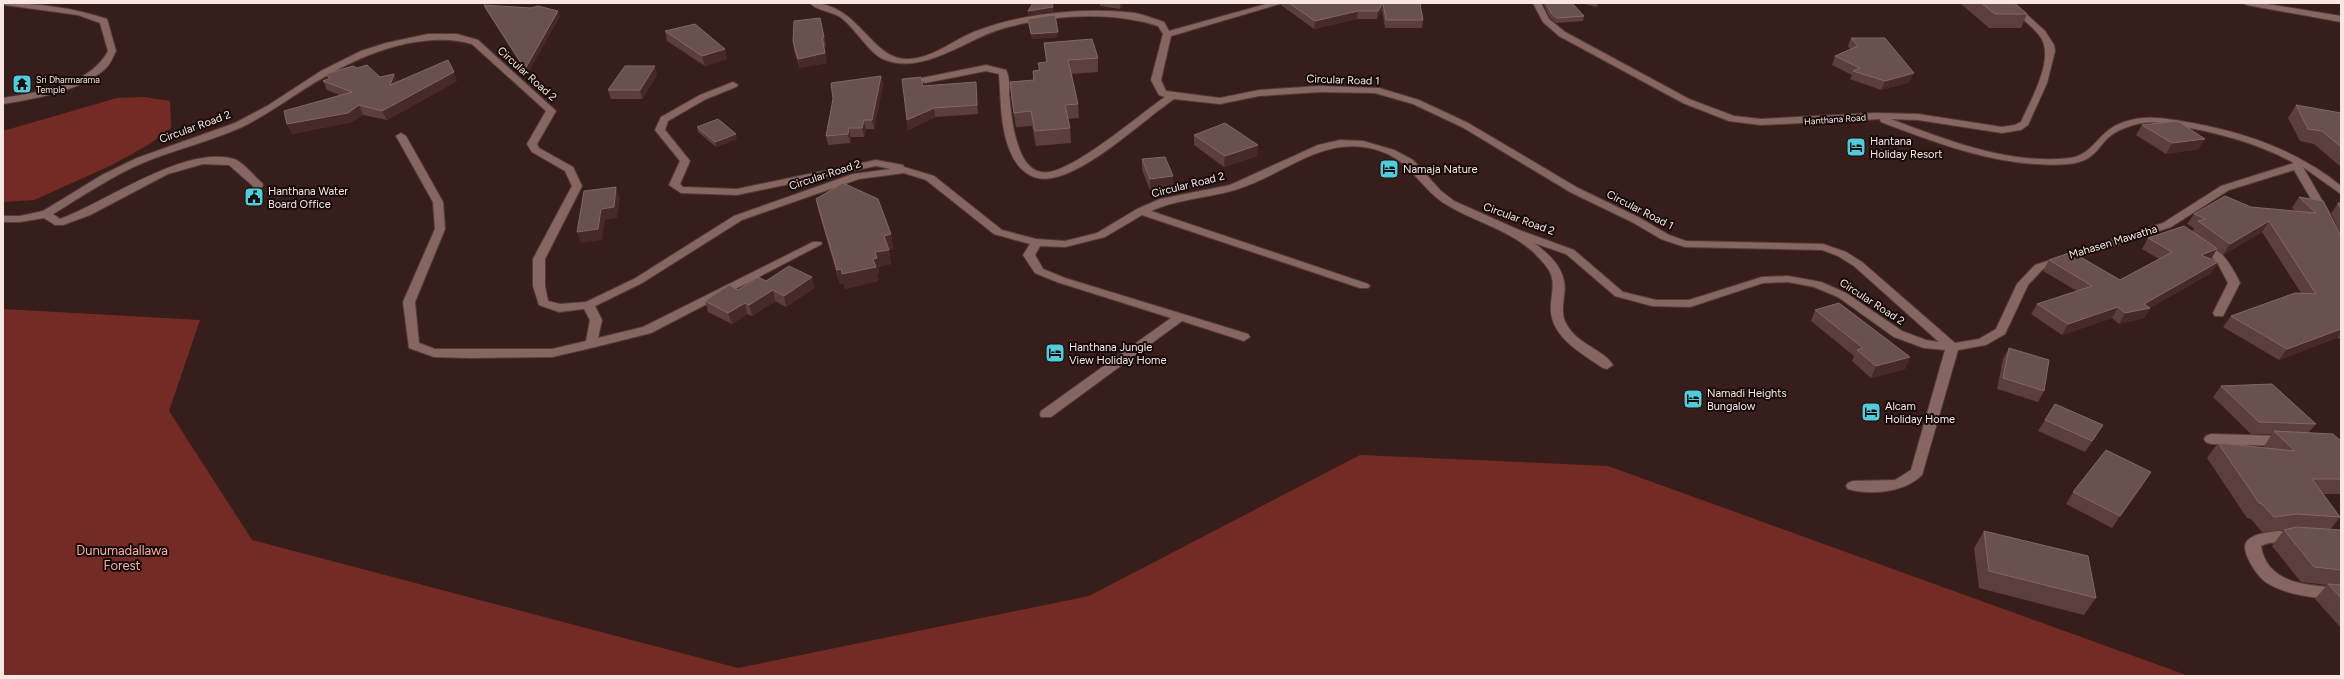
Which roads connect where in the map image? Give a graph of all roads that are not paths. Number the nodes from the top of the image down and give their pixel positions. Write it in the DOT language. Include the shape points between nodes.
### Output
graph roads {
  1 [pos="4,3"];
  2 [pos="814,3"];
  3 [pos="1279,3"];
  4 [pos="1537,3"];
  5 [pos="2009,3"];
  6 [pos="2247,3"];
  7 [pos="2341,19"];
  8 [pos="1168,34"];
  9 [pos="925,80"];
  10 [pos="733,85"];
  11 [pos="1172,96"];
  12 [pos="3,101"];
  13 [pos="1875,116"];
  14 [pos="401,136"];
  15 [pos="2299,165"];
  16 [pos="904,170"];
  17 [pos="258,185"];
  18 [pos="2341,191"];
  19 [pos="1141,211"];
  20 [pos="46,214"];
  21 [pos="3,219"];
  22 [pos="2328,221"];
  23 [pos="2167,225"];
  24 [pos="1515,232"];
  25 [pos="2180,232"];
  26 [pos="2193,239"];
  27 [pos="1036,242"];
  28 [pos="817,244"];
  29 [pos="1364,286"];
  30 [pos="588,304"];
  31 [pos="2219,313"];
  32 [pos="1180,317"];
  33 [pos="1244,337"];
  34 [pos="591,344"];
  35 [pos="1952,347"];
  36 [pos="1606,365"];
  37 [pos="1046,414"];
  38 [pos="2211,439"];
  39 [pos="2295,442"];
  40 [pos="1853,486"];
  41 [pos="2312,538"];
  42 [pos="2341,594"];
  1 -- 12 [label="street" via="79,13 104,21 112,51 102,69 74,83 23,98"];
  2 -- 8 [label="street" via="843,14 885,57 906,62 930,57 980,32 1008,24 1059,16 1094,13 1136,16 1161,24"];
  3 -- 8 [label="street"];
  4 -- 13 [label="street, Hanthana Road" via="1546,20 1562,34 1686,101 1732,119 1767,122"];
  5 -- 13 [label="street, Hanthana Road" via="2040,30 2050,45 2047,66 2025,123 2018,128 2002,130 1918,118"];
  6 -- 7 [label="street"];
  8 -- 11 [label="street" via="1156,80 1162,93"];
  9 -- 11 [label="street" via="986,68 1003,72 1011,137 1020,162 1036,175 1052,175 1079,163"];
  10 -- 16 [label="street" via="703,97 664,119 660,130 685,161 674,186 681,190 736,192 876,163 894,165"];
  11 -- 35 [label="street, Circular Road 1" via="1220,101 1259,93 1320,89 1376,90 1416,102 1465,126 1574,190 1665,237 1685,244 1823,247 1842,254 1858,264"];
  13 -- 15 [label="street" via="1933,139 1982,152 2032,160 2070,161 2094,152 2114,129 2138,120 2162,121 2258,141"];
  14 -- 34 [label="street" via="438,202 440,229 409,302 413,344 434,353 470,354 552,353"];
  15 -- 18 [label="street" via="2327,178"];
  15 -- 22 [label="street"];
  15 -- 23 [label="street, Mahasen Mawatha" via="2225,188"];
  16 -- 27 [label="street, Circular Road 2" via="930,178 998,232"];
  16 -- 30 [label="street, Circular Road 2" via="856,176 738,218 638,280"];
  17 -- 20 [label="street" via="232,162 203,161 164,172 86,213 66,220 59,222"];
  19 -- 24 [label="street, Circular Road 2" via="1164,202 1233,187 1321,147 1340,143 1363,144 1391,152 1409,162 1450,204"];
  19 -- 27 [label="street, Circular Road 2" via="1101,235 1065,244"];
  19 -- 29 [label="street"];
  20 -- 21 [label="street, Circular Road 2"];
  20 -- 30 [label="street, Circular Road 2" via="106,177 141,160 238,125 270,108 324,73 364,53 428,37 457,37 475,42 551,111 532,144 535,150 569,169 578,186 540,259 539,286 543,303 559,308"];
  23 -- 25 [label="street"];
  23 -- 35 [label="street, Mahasen Mawatha" via="2039,267 2022,284 2001,331 1982,342"];
  24 -- 35 [label="street, Circular Road 2" via="1570,252 1619,294 1656,304 1690,303 1762,280 1788,279 1817,284 1842,294 1898,334 1924,344"];
  24 -- 36 [label="street" via="1556,271 1560,283 1556,310 1562,327 1569,337"];
  26 -- 31 [label="street" via="2213,250 2227,266 2234,283"];
  27 -- 32 [label="street" via="1029,255 1039,271"];
  28 -- 34 [label="street" via="647,330"];
  30 -- 34 [label="street" via="596,320"];
  32 -- 33 [label="street"];
  32 -- 37 [label="street"];
  35 -- 40 [label="street" via="1917,472 1910,481 1895,485"];
  38 -- 39 [label="street"];
  41 -- 42 [label="street" via="2262,538 2253,544 2253,558 2270,579 2299,590"];
}
